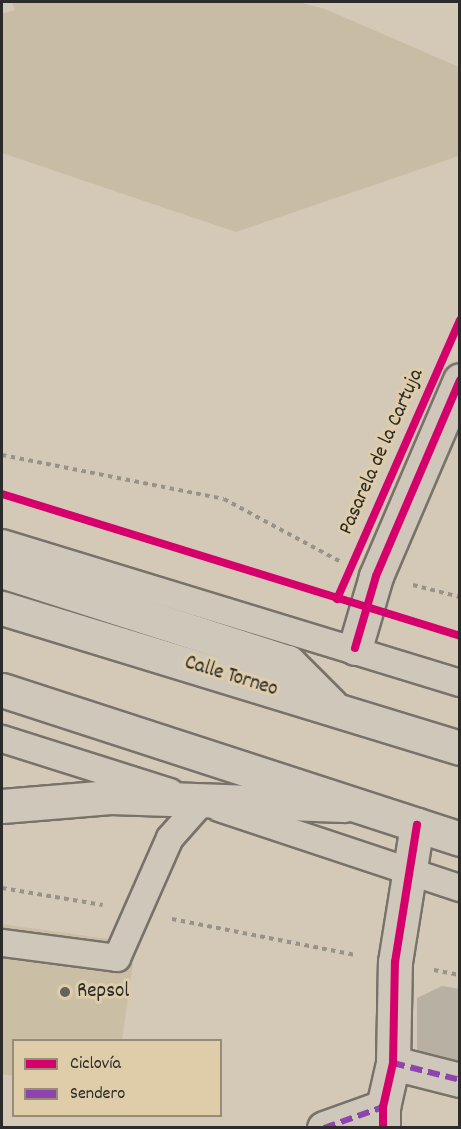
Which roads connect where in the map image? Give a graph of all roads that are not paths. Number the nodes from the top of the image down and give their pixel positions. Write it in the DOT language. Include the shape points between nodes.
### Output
graph roads {
  1 [pos="459,380"];
  2 [pos="2,543"];
  3 [pos="2,571"];
  4 [pos="2,608"];
  5 [pos="355,648"];
  6 [pos="459,683"];
  7 [pos="2,690"];
  8 [pos="335,708"];
  9 [pos="2,739"];
  10 [pos="459,748"];
  11 [pos="202,802"];
  12 [pos="2,806"];
  13 [pos="363,806"];
  14 [pos="417,825"];
  15 [pos="459,839"];
  16 [pos="410,871"];
  17 [pos="459,888"];
  18 [pos="2,943"];
  19 [pos="393,1063"];
  20 [pos="459,1080"];
  21 [pos="383,1117"];
  22 [pos="324,1128"];
  1 -- 5 [label="main road, Pasarela de la Cartuja" via="376,576"];
  2 -- 5 [label="lane"];
  3 -- 8 [label="main road" via="288,662"];
  4 -- 8 [label="main road, Calle Torneo"];
  5 -- 6 [label="lane"];
  7 -- 13 [label="main road" via="296,788"];
  8 -- 10 [label="main road, Calle Torneo"];
  9 -- 11 [label="lane"];
  11 -- 12 [label="main road" via="111,796"];
  11 -- 13 [label="main road"];
  11 -- 16 [label="lane"];
  11 -- 18 [label="lane" via="170,838 117,958"];
  13 -- 14 [label="main road"];
  14 -- 15 [label="main road"];
  14 -- 16 [label="main road"];
  16 -- 17 [label="lane"];
  16 -- 19 [label="main road" via="395,962"];
  19 -- 20 [label="main road"];
  19 -- 21 [label="main road"];
  21 -- 22 [label="main road"];
}
